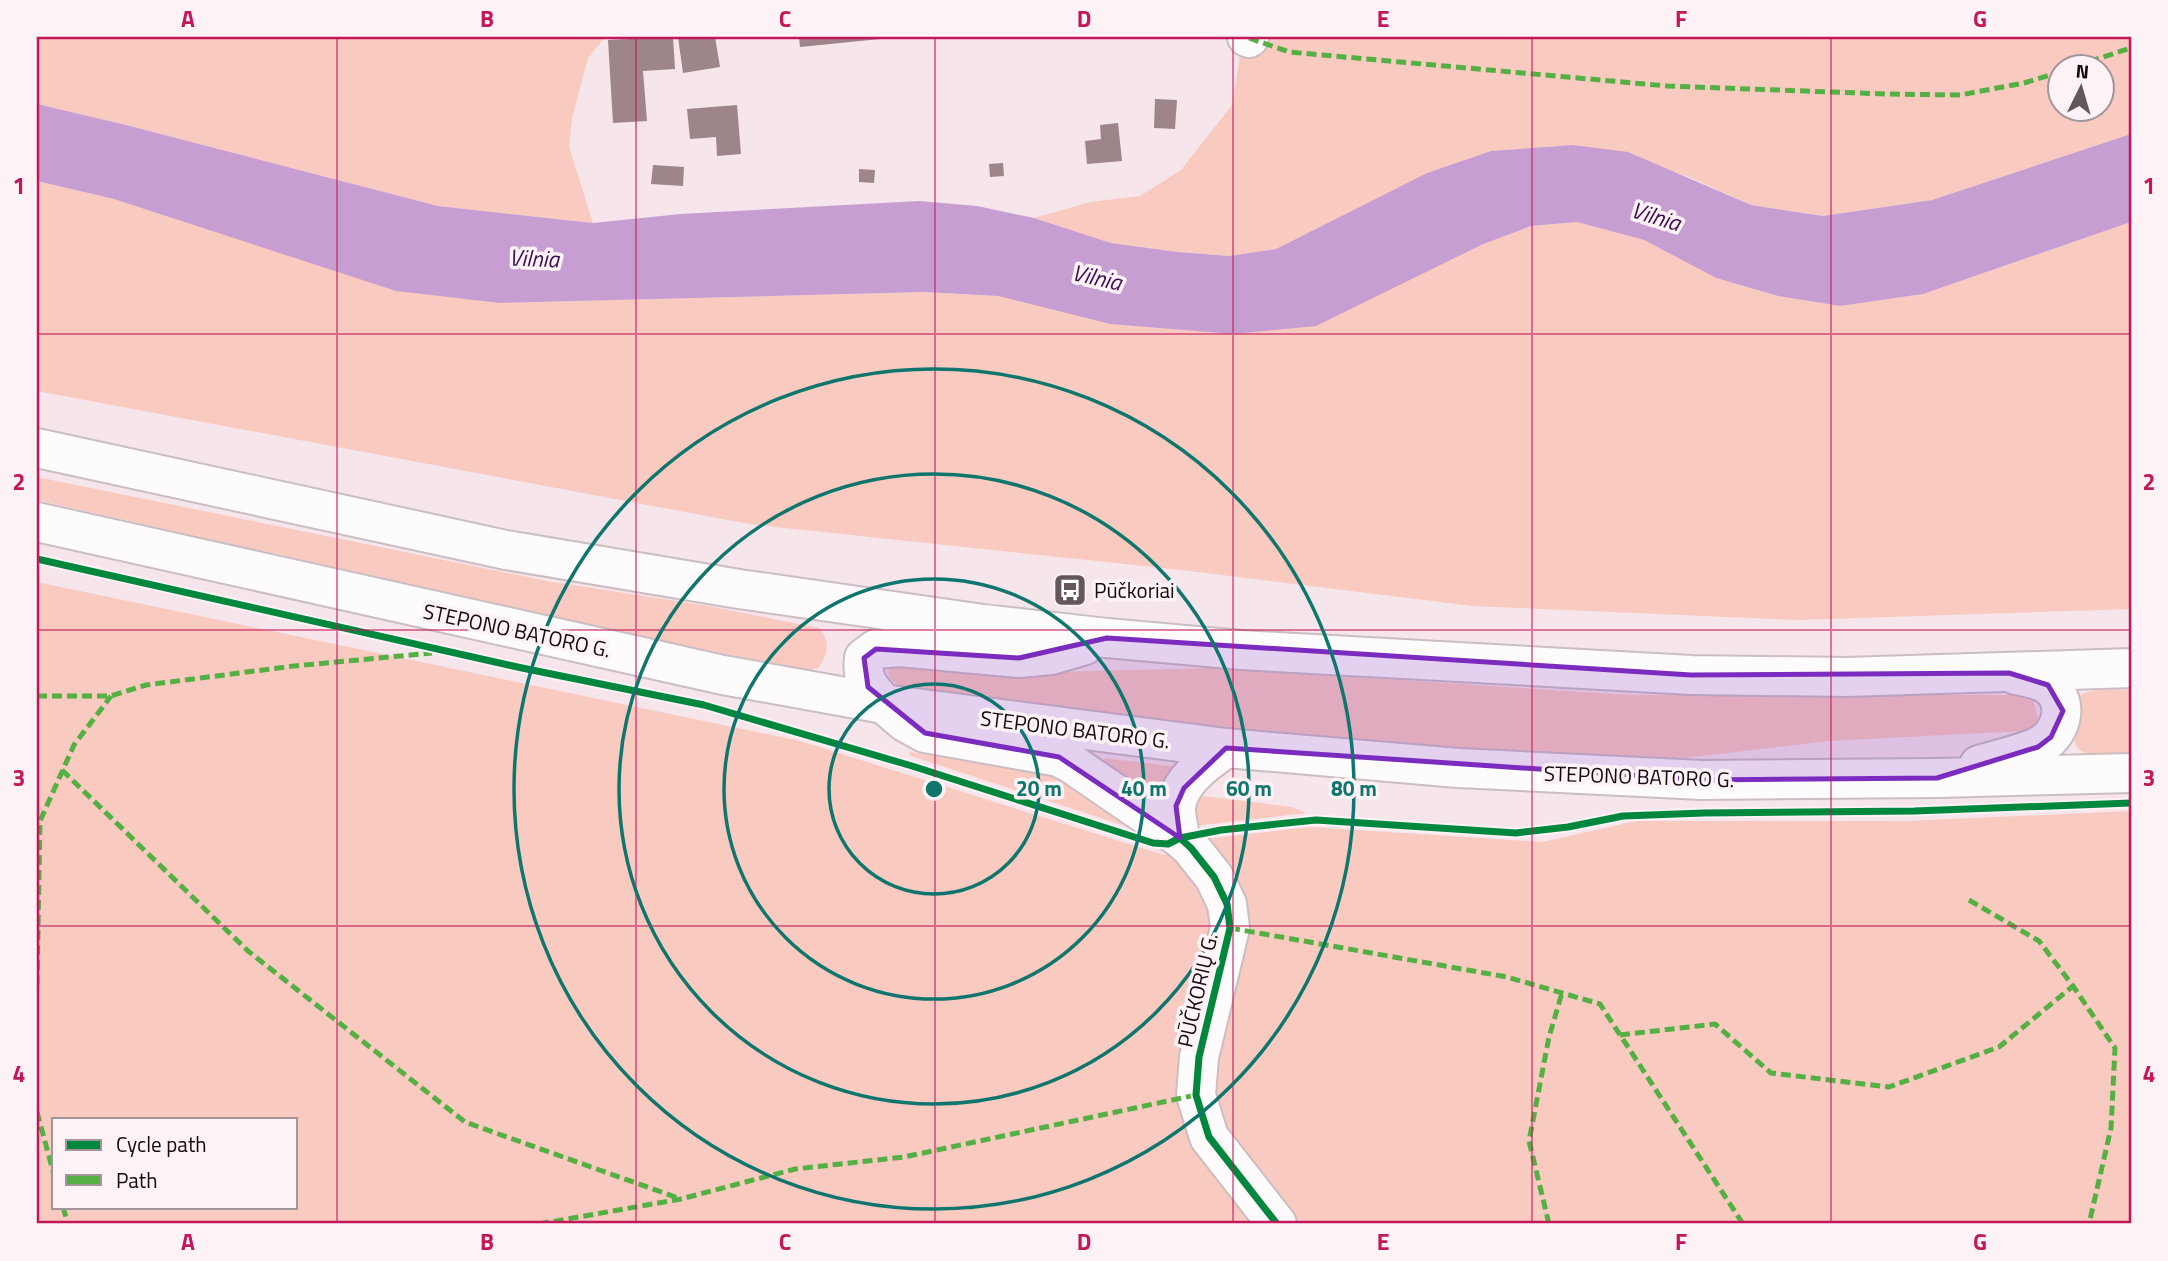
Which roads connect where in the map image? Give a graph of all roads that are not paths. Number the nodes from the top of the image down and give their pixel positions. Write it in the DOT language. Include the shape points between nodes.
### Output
graph roads {
  1 [pos="37,448"];
  2 [pos="37,523"];
  3 [pos="1107,638"];
  4 [pos="2131,668"];
  5 [pos="2009,673"];
  6 [pos="884,705"];
  7 [pos="1226,748"];
  8 [pos="2131,774"];
  9 [pos="1937,778"];
  10 [pos="1180,838"];
  11 [pos="1276,1224"];
  1 -- 3 [label="main road" via="506,550 818,601"];
  2 -- 6 [label="main road, STEPONO BATORO G." via="710,672"];
  3 -- 5 [label="main road" via="1282,653 1691,675"];
  3 -- 6 [label="main road" via="1052,655 1019,658 900,647 876,649 864,658 862,673 867,687"];
  4 -- 5 [label="main road"];
  5 -- 9 [label="main road" via="2048,685 2060,698 2063,711 2052,737 2038,747"];
  6 -- 7 [label="main road, STEPONO BATORO G."];
  6 -- 10 [label="main road, PŪČKORIŲ G." via="925,733 1059,757"];
  7 -- 9 [label="main road, STEPONO BATORO G." via="1458,768 1689,780"];
  7 -- 10 [label="main road" via="1205,763 1184,788 1176,806"];
  8 -- 9 [label="main road, STEPONO BATORO G."];
  10 -- 11 [label="main road, PŪČKORIŲ G." via="1214,877 1227,904 1230,929 1199,1057 1196,1094 1209,1137"];
}
